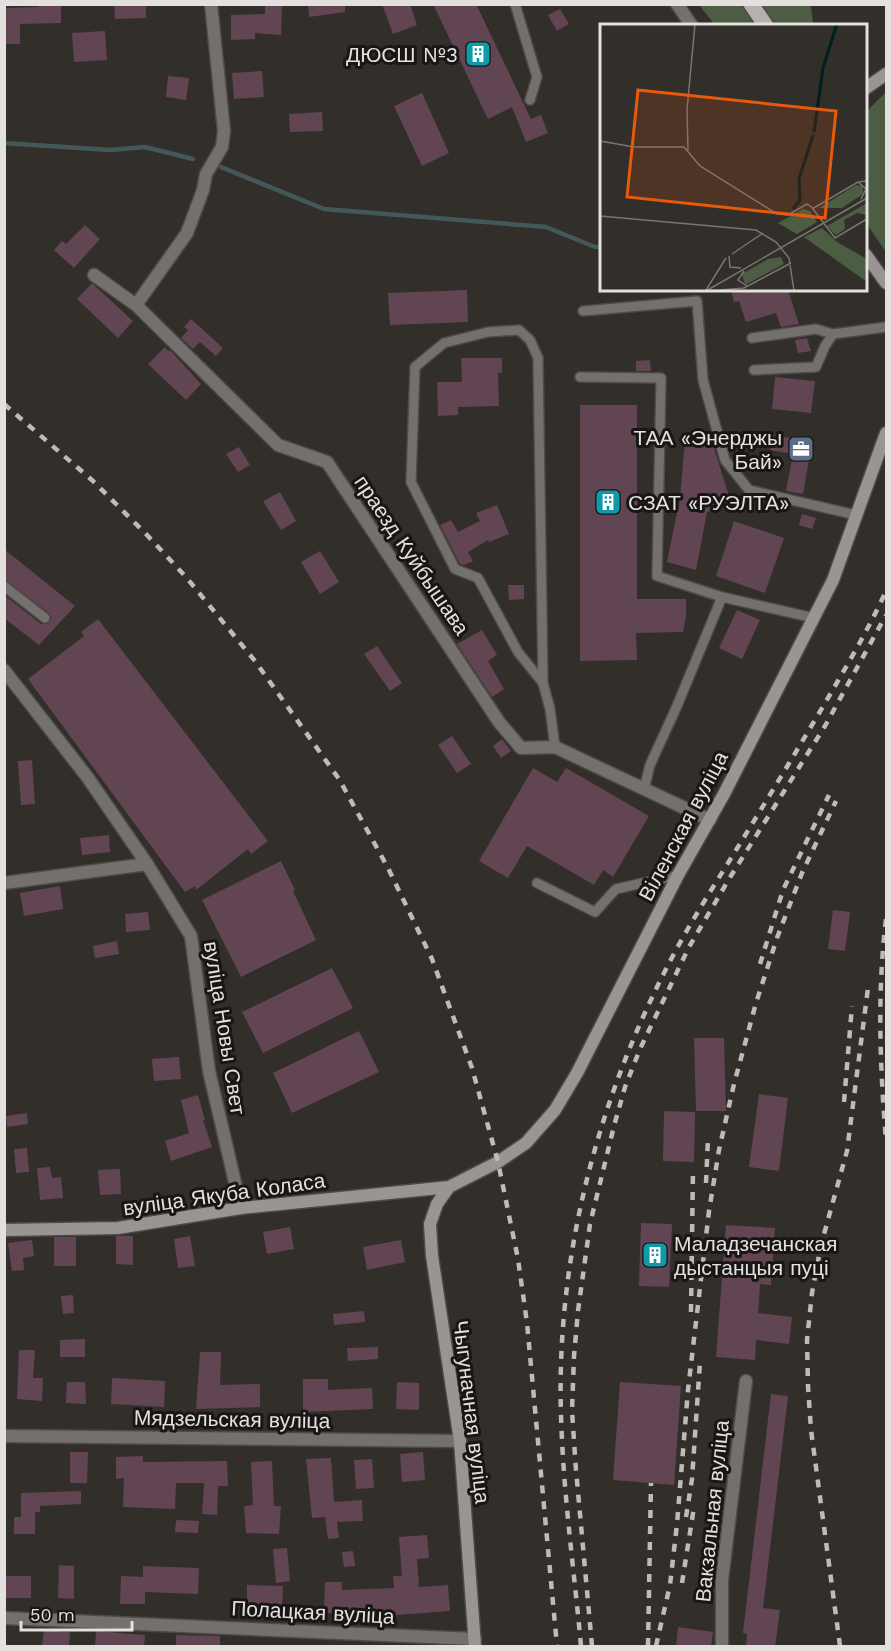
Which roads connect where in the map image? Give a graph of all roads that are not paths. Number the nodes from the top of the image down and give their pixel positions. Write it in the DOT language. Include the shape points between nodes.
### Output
graph roads {
  1 [pos="211,4"];
  2 [pos="515,4"];
  3 [pos="677,4"];
  4 [pos="751,4"];
  5 [pos="691,24"];
  6 [pos="765,24"];
  7 [pos="886,75"];
  8 [pos="867,87"];
  9 [pos="530,100"];
  10 [pos="867,256"];
  11 [pos="94,275"];
  12 [pos="886,283"];
  13 [pos="136,305"];
  14 [pos="583,311"];
  15 [pos="886,327"];
  16 [pos="833,333"];
  17 [pos="752,338"];
  18 [pos="754,370"];
  19 [pos="580,377"];
  20 [pos="886,433"];
  21 [pos="856,515"];
  22 [pos="4,586"];
  23 [pos="722,597"];
  24 [pos="45,618"];
  25 [pos="814,618"];
  26 [pos="4,670"];
  27 [pos="543,683"];
  28 [pos="555,747"];
  29 [pos="644,789"];
  30 [pos="710,820"];
  31 [pos="147,864"];
  32 [pos="678,875"];
  33 [pos="4,883"];
  34 [pos="537,883"];
  35 [pos="449,1187"];
  36 [pos="241,1208"];
  37 [pos="4,1230"];
  38 [pos="746,1381"];
  39 [pos="4,1436"];
  40 [pos="460,1441"];
  41 [pos="4,1618"];
  42 [pos="475,1643"];
  43 [pos="722,1647"];
  1 -- 13 [label="street" via="224,131 222,147 206,174 186,233"];
  2 -- 9 [label="lane" via="537,77"];
  3 -- 5 [label="street"];
  4 -- 6 [label="main road"];
  7 -- 8 [label="main road"];
  10 -- 12 [label="main road"];
  11 -- 13 [label="street, праезд Куйбышава"];
  13 -- 28 [label="street, праезд Куйбышава" via="278,445 327,462 499,722 521,748"];
  14 -- 21 [label="lane" via="697,301 703,380 726,460 749,490"];
  15 -- 16 [label="lane"];
  16 -- 17 [label="lane" via="816,329"];
  16 -- 18 [label="lane" via="816,367"];
  19 -- 23 [label="lane" via="661,378 657,576"];
  20 -- 21 [label="main road, Віленская вуліца"];
  21 -- 25 [label="main road, Віленская вуліца" via="833,580"];
  22 -- 24 [label="lane"];
  23 -- 25 [label="lane"];
  23 -- 29 [label="lane" via="650,765"];
  25 -- 30 [label="main road, Віленская вуліца"];
  26 -- 31 [label="street, вуліца Новы Свет" via="88,778"];
  27 -- 27 [label="lane" via="518,652 478,578 455,569 411,482 414,368 444,343 489,332 519,330 530,340 538,358"];
  27 -- 28 [label="lane"];
  28 -- 29 [label="street, праезд Куйбышава"];
  29 -- 30 [label="street, праезд Куйбышава"];
  30 -- 32 [label="main road, Віленская вуліца"];
  31 -- 33 [label="street"];
  31 -- 36 [label="street, вуліца Новы Свет" via="191,936 209,1071"];
  32 -- 34 [label="lane" via="616,889 595,912"];
  32 -- 35 [label="main road, Віленская вуліца" via="578,1073 555,1110 526,1143"];
  35 -- 36 [label="main road, вуліца Якуба Коласа"];
  35 -- 40 [label="main road, Чыгуначная вуліца" via="430,1224"];
  36 -- 37 [label="main road, вуліца Якуба Коласа" via="118,1228"];
  38 -- 43 [label="street, Вакзальная вуліца" via="722,1580"];
  39 -- 40 [label="street, Мядзельская вуліца"];
  40 -- 42 [label="main road, Чыгуначная вуліца"];
  41 -- 42 [label="street, Полацкая вуліца"];
}
